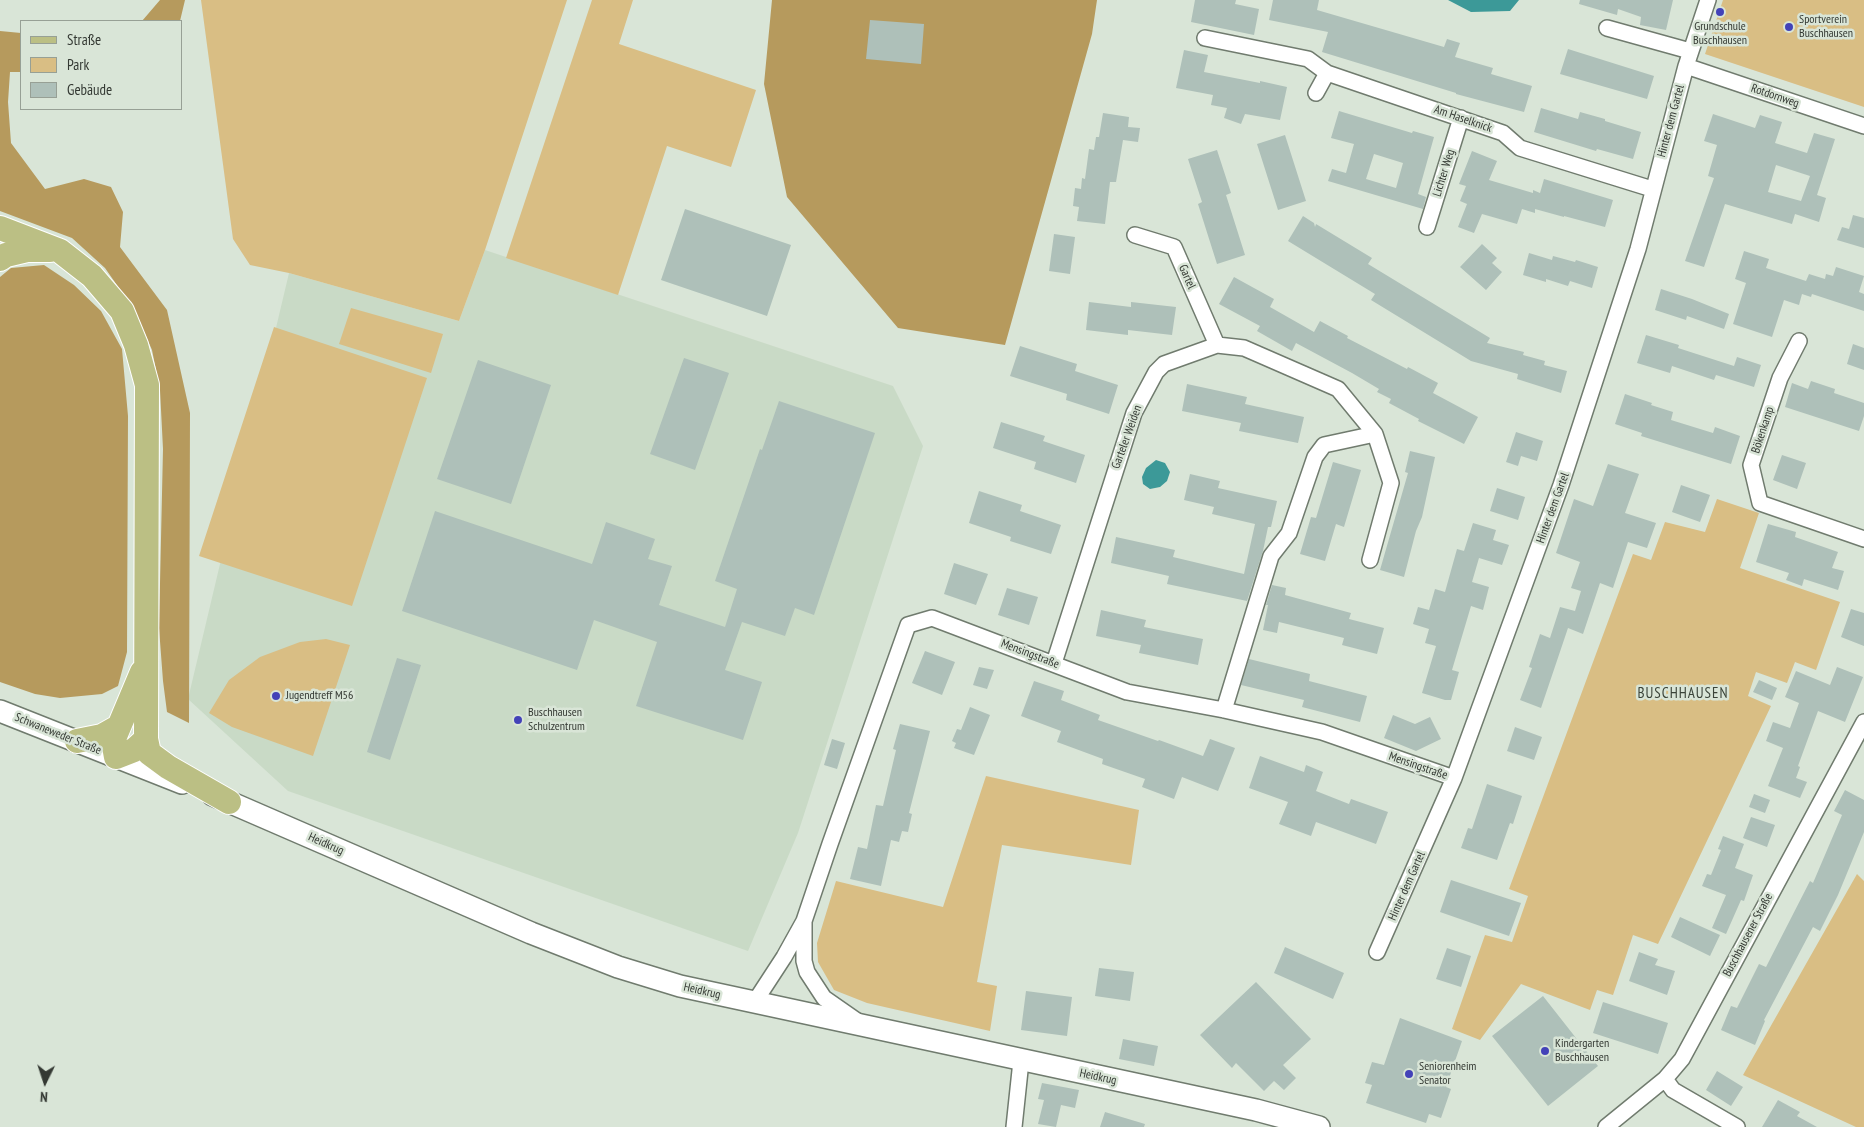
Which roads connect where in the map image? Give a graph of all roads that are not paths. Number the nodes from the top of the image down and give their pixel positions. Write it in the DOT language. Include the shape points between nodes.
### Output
graph roads {
  1 [pos="1708,0"];
  2 [pos="1607,28"];
  3 [pos="1205,38"];
  4 [pos="1690,51"];
  5 [pos="1686,66"];
  6 [pos="1327,74"];
  7 [pos="1316,93"];
  8 [pos="1461,118"];
  9 [pos="1864,126"];
  10 [pos="1652,189"];
  11 [pos="1427,227"];
  12 [pos="0,228"];
  13 [pos="1135,235"];
  14 [pos="60,251"];
  15 [pos="0,259"];
  16 [pos="1799,341"];
  17 [pos="1217,345"];
  18 [pos="1375,434"];
  19 [pos="1864,539"];
  20 [pos="1370,560"];
  21 [pos="1054,663"];
  22 [pos="146,664"];
  23 [pos="1224,710"];
  24 [pos="0,711"];
  25 [pos="1864,722"];
  26 [pos="118,727"];
  27 [pos="146,739"];
  28 [pos="77,741"];
  29 [pos="1859,743"];
  30 [pos="116,757"];
  31 [pos="1454,778"];
  32 [pos="229,802"];
  33 [pos="804,921"];
  34 [pos="1377,952"];
  35 [pos="754,1003"];
  36 [pos="865,1026"];
  37 [pos="1021,1061"];
  38 [pos="1664,1079"];
  39 [pos="1014,1127"];
  40 [pos="1320,1127"];
  41 [pos="1606,1127"];
  42 [pos="1736,1127"];
  1 -- 4 [label="street, Hinter dem Gartel"];
  2 -- 4 [label="street"];
  3 -- 6 [label="street, Am Haselknick" via="1308,59"];
  4 -- 5 [label="street, Hinter dem Gartel"];
  5 -- 9 [label="street, Rotdornweg"];
  5 -- 10 [label="street, Hinter dem Gartel"];
  6 -- 7 [label="street"];
  6 -- 8 [label="street, Am Haselknick"];
  8 -- 10 [label="street, Am Haselknick" via="1503,133 1520,148"];
  8 -- 11 [label="street, Lichter Weg"];
  10 -- 31 [label="street, Hinter dem Gartel" via="1638,248 1566,470"];
  12 -- 14 [label="main road"];
  13 -- 17 [label="street, Gartel" via="1174,247"];
  14 -- 15 [label="main road" via="27,250"];
  14 -- 22 [label="main road" via="92,276 122,311 147,385"];
  16 -- 19 [label="street, Bökenkamp" via="1780,378 1751,465 1760,503"];
  17 -- 18 [label="street, Garteler Weiden" via="1244,348 1338,389"];
  17 -- 21 [label="street, Garteler Weiden" via="1164,364 1156,372 1134,413"];
  18 -- 20 [label="street, Garteler Weiden" via="1392,483"];
  18 -- 23 [label="street" via="1324,445 1314,457 1289,533 1271,556"];
  21 -- 23 [label="street, Mensingstraße" via="1127,692"];
  21 -- 33 [label="street, Mensingstraße" via="932,618 908,625"];
  22 -- 26 [label="main road"];
  22 -- 27 [label="main road"];
  23 -- 31 [label="street, Mensingstraße" via="1322,732"];
  24 -- 28 [label="main road, Schwaneweder Straße"];
  25 -- 29 [label="street, Buschhausener Straße"];
  26 -- 28 [label="main road" via="102,736"];
  26 -- 30 [label="main road" via="113,741"];
  27 -- 30 [label="main road" via="134,750"];
  27 -- 32 [label="main road" via="149,753"];
  28 -- 30 [label="main road, Schwaneweder Straße"];
  29 -- 38 [label="street, Buschhausener Straße" via="1682,1059"];
  30 -- 32 [label="main road, Heidkrug"];
  31 -- 34 [label="street, Hinter dem Gartel"];
  32 -- 35 [label="main road, Heidkrug" via="521,929 618,967 680,986"];
  33 -- 35 [label="street, Mensingstraße"];
  33 -- 36 [label="street, Mensingstraße" via="807,972 824,998"];
  35 -- 36 [label="main road, Heidkrug"];
  36 -- 37 [label="main road, Heidkrug"];
  37 -- 39 [label="street"];
  37 -- 40 [label="main road, Heidkrug" via="1256,1110"];
  38 -- 41 [label="street, Buschhausener Straße"];
  38 -- 42 [label="street" via="1673,1090"];
}
